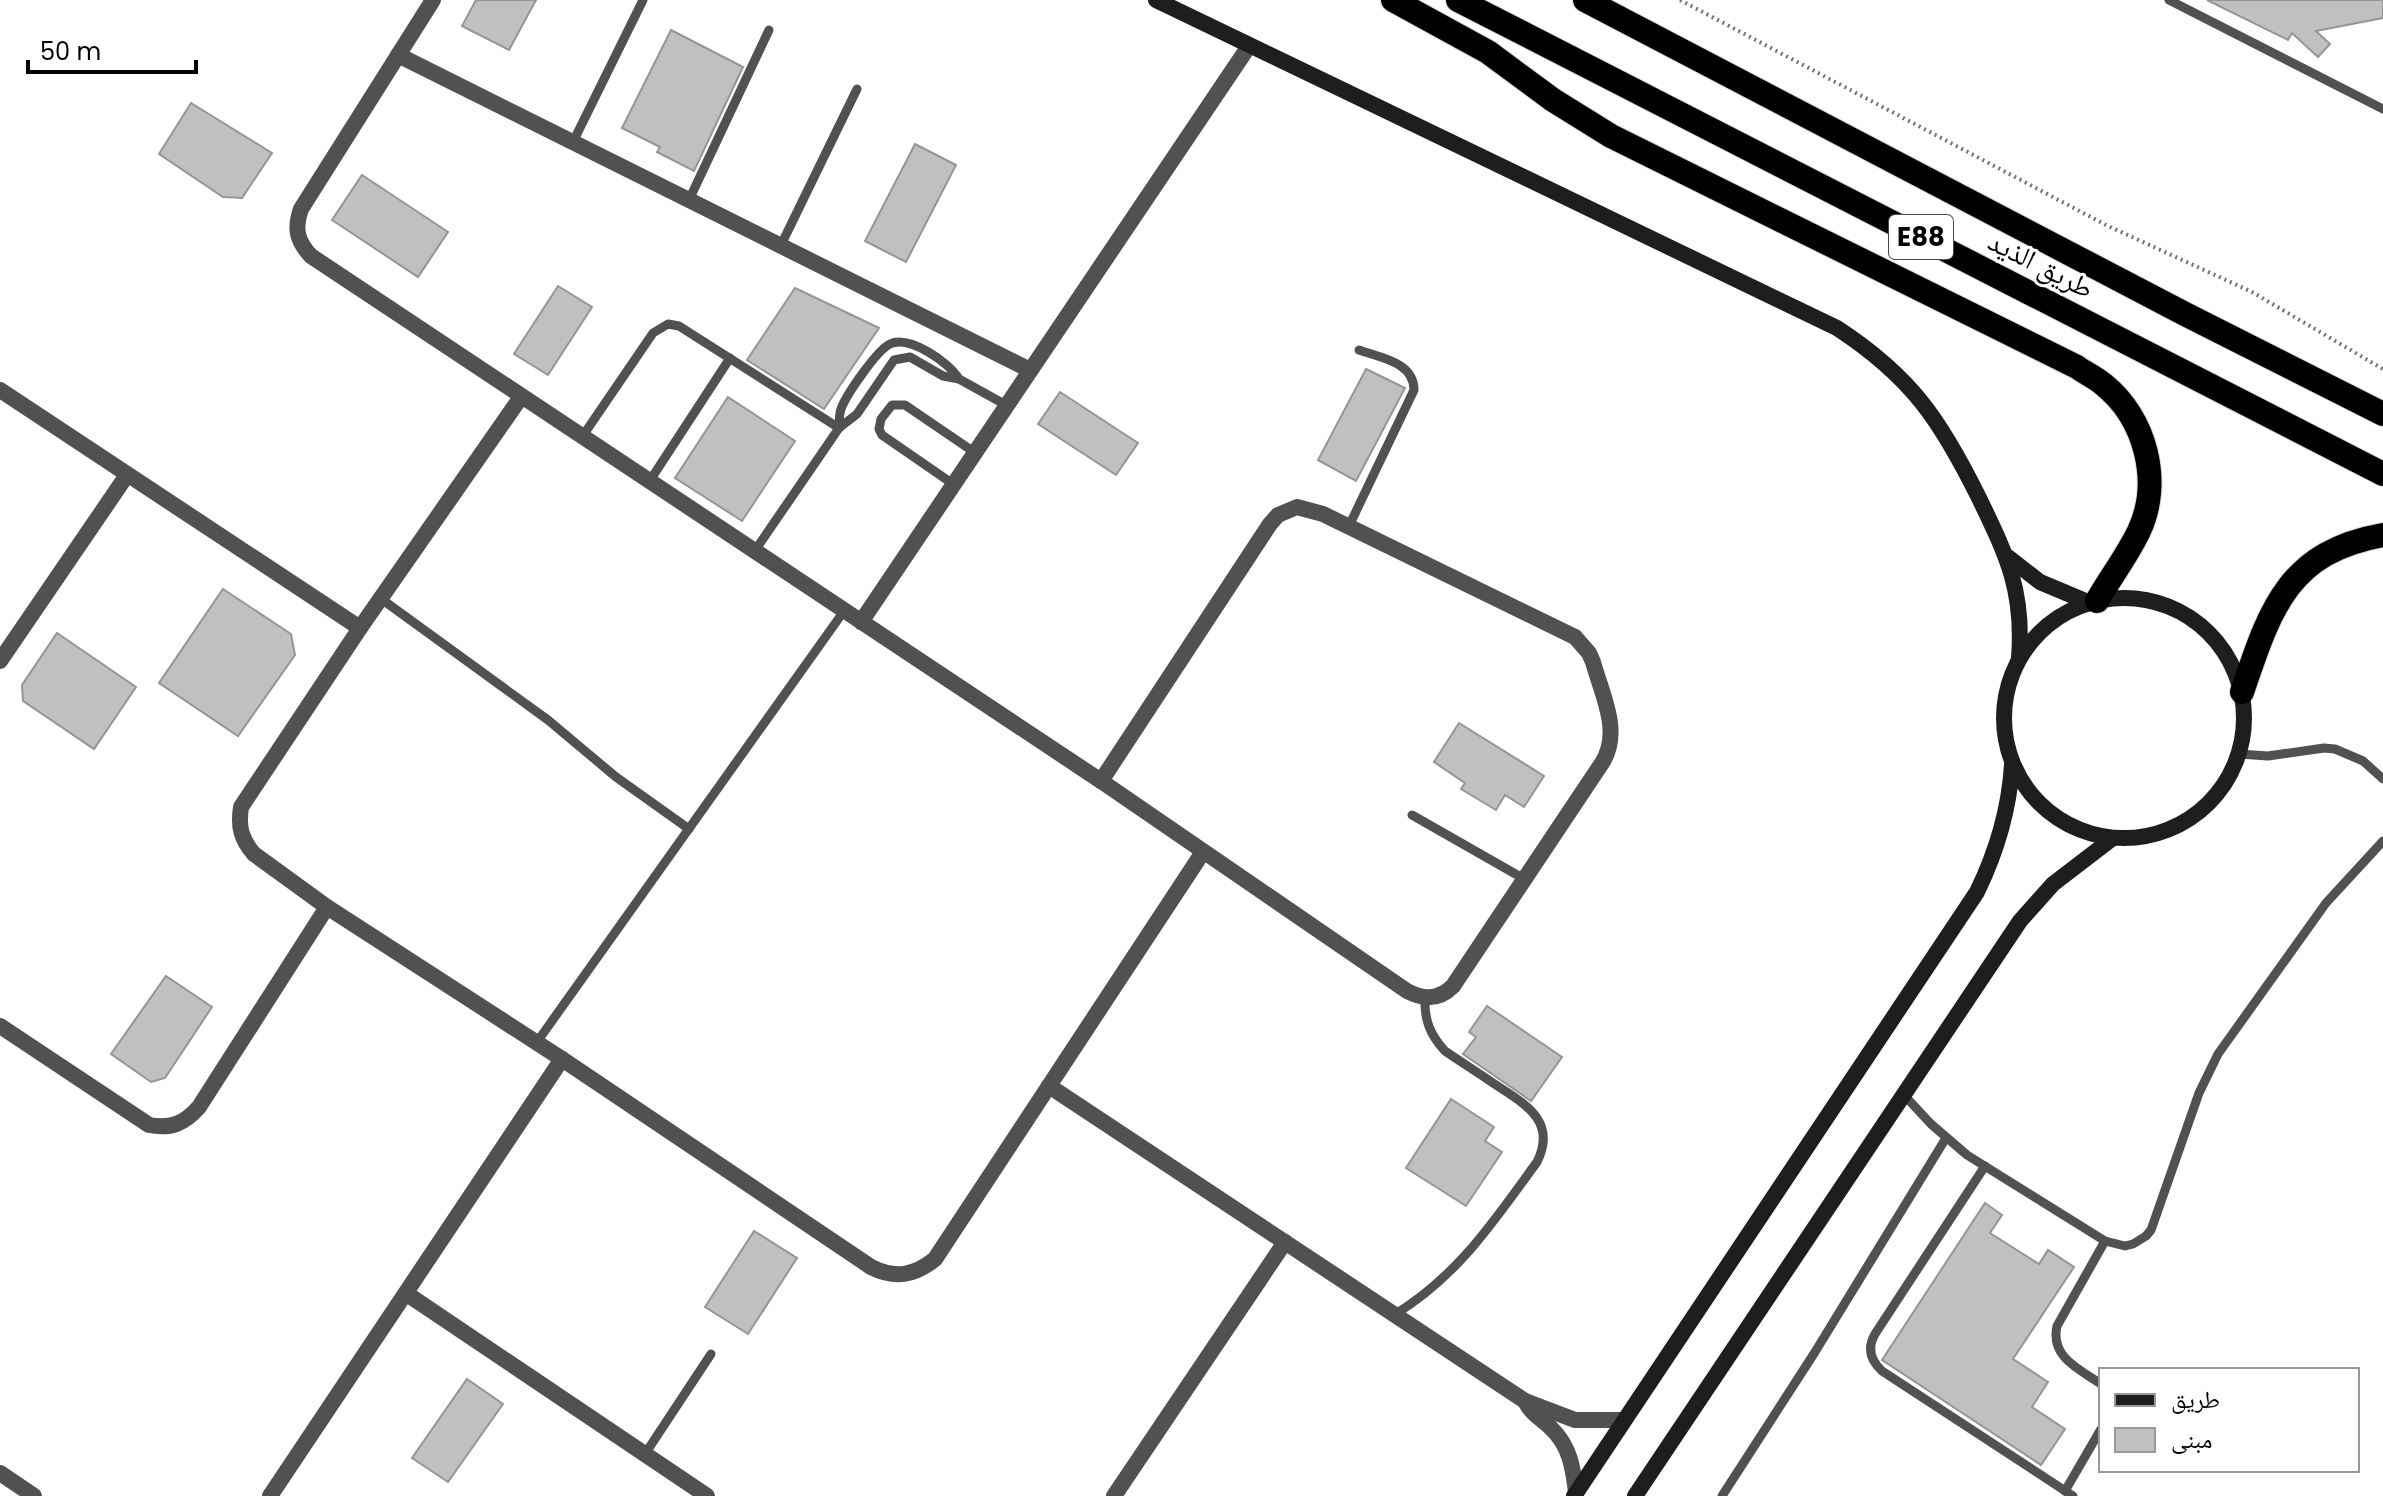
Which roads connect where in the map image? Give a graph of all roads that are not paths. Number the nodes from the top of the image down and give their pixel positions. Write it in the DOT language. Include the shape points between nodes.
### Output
graph roads {
  1 [pos="433,0"];
  2 [pos="643,0"];
  3 [pos="1156,0"];
  4 [pos="1393,0"];
  5 [pos="1458,0"];
  6 [pos="1585,0"];
  7 [pos="2169,0"];
  8 [pos="769,30"];
  9 [pos="1249,46"];
  10 [pos="398,55"];
  11 [pos="857,89"];
  12 [pos="2383,109"];
  13 [pos="573,142"];
  14 [pos="689,200"];
  15 [pos="781,245"];
  16 [pos="1359,350"];
  17 [pos="730,358"];
  18 [pos="1030,370"];
  19 [pos="959,379"];
  20 [pos="0,390"];
  21 [pos="521,397"];
  22 [pos="1006,405"];
  23 [pos="2383,414"];
  24 [pos="839,428"];
  25 [pos="582,438"];
  26 [pos="974,452"];
  27 [pos="2383,474"];
  28 [pos="127,475"];
  29 [pos="649,482"];
  30 [pos="953,484"];
  31 [pos="1349,526"];
  32 [pos="2383,535"];
  33 [pos="754,552"];
  34 [pos="2007,556"];
  35 [pos="380,598"];
  36 [pos="2093,602"];
  37 [pos="844,611"];
  38 [pos="861,622"];
  39 [pos="360,628"];
  40 [pos="2019,658"];
  41 [pos="0,661"];
  42 [pos="2242,692"];
  43 [pos="2239,754"];
  44 [pos="2012,765"];
  45 [pos="2383,779"];
  46 [pos="1101,781"];
  47 [pos="1412,815"];
  48 [pos="689,829"];
  49 [pos="2113,838"];
  50 [pos="2383,841"];
  51 [pos="1203,852"];
  52 [pos="1526,880"];
  53 [pos="327,907"];
  54 [pos="1425,998"];
  55 [pos="0,1026"];
  56 [pos="537,1042"];
  57 [pos="562,1059"];
  58 [pos="1049,1086"];
  59 [pos="1904,1095"];
  60 [pos="1946,1138"];
  61 [pos="1985,1166"];
  62 [pos="2105,1241"];
  63 [pos="1285,1242"];
  64 [pos="407,1294"];
  65 [pos="1394,1315"];
  66 [pos="711,1354"];
  67 [pos="2099,1383"];
  68 [pos="1525,1401"];
  69 [pos="1624,1420"];
  70 [pos="2099,1433"];
  71 [pos="645,1454"];
  72 [pos="0,1473"];
  73 [pos="2069,1493"];
  74 [pos="1575,1494"];
  75 [pos="34,1496"];
  76 [pos="270,1496"];
  77 [pos="707,1496"];
  78 [pos="1114,1496"];
  79 [pos="1635,1496"];
  80 [pos="1722,1496"];
  1 -- 10 [label="street"];
  2 -- 13 [label="lane"];
  3 -- 9 [label="street"];
  4 -- 36 [label="highway" via="1478,46 1611,136 2104,384 2126,408 2141,436 2149,467 2148,499 2140,530"];
  5 -- 27 [label="highway, طريق الذيد / E88"];
  6 -- 23 [label="highway, طريق الذيد / E88"];
  7 -- 12 [label="lane"];
  8 -- 14 [label="lane"];
  9 -- 18 [label="street"];
  9 -- 34 [label="street" via="1837,328 1869,349 1916,393 1946,434"];
  10 -- 13 [label="street"];
  10 -- 21 [label="street" via="301,209 297,235 311,256"];
  11 -- 15 [label="lane"];
  13 -- 14 [label="street"];
  14 -- 15 [label="street"];
  15 -- 18 [label="street"];
  16 -- 31 [label="lane" via="1405,367 1414,390"];
  17 -- 24 [label="lane"];
  17 -- 25 [label="lane" via="679,326 662,326"];
  17 -- 29 [label="lane"];
  18 -- 22 [label="street"];
  19 -- 22 [label="lane"];
  19 -- 24 [label="lane" via="899,357 857,414"];
  19 -- 24 [label="lane" via="944,362 918,348 890,344 846,400"];
  20 -- 28 [label="street"];
  21 -- 25 [label="street"];
  21 -- 35 [label="street"];
  22 -- 26 [label="street"];
  24 -- 33 [label="lane"];
  25 -- 29 [label="street"];
  26 -- 30 [label="street"];
  26 -- 30 [label="lane" via="905,405 892,405 881,419 882,435"];
  28 -- 39 [label="street"];
  28 -- 41 [label="street"];
  29 -- 33 [label="street"];
  30 -- 38 [label="street"];
  31 -- 46 [label="street" via="1312,509 1297,507 1278,515"];
  31 -- 52 [label="street" via="1575,637 1589,653 1612,727 1611,746"];
  32 -- 42 [label="highway" via="2332,551 2291,583 2267,620"];
  33 -- 37 [label="street"];
  34 -- 36 [label="street" via="2040,582"];
  34 -- 40 [label="street" via="2019,606"];
  35 -- 39 [label="street"];
  35 -- 48 [label="lane"];
  36 -- 40 [label="street" via="2042,630"];
  36 -- 42 [label="street" via="2134,598 2188,616 2217,641"];
  37 -- 38 [label="street"];
  37 -- 48 [label="lane"];
  38 -- 46 [label="street"];
  39 -- 53 [label="street" via="247,796 239,820 240,833 254,854"];
  40 -- 44 [label="street" via="2003,711"];
  42 -- 43 [label="street"];
  43 -- 45 [label="lane" via="2280,756 2335,749 2363,761"];
  43 -- 49 [label="street" via="2212,801 2183,823 2149,836"];
  44 -- 49 [label="street" via="2032,797 2060,821"];
  44 -- 69 [label="street" via="1998,843 1977,892"];
  46 -- 51 [label="street"];
  47 -- 52 [label="lane"];
  48 -- 56 [label="lane"];
  49 -- 59 [label="street" via="2053,884 2020,921"];
  50 -- 62 [label="lane" via="2326,903 2218,1054 2146,1236 2125,1246"];
  51 -- 54 [label="street" via="1407,991"];
  51 -- 58 [label="street"];
  52 -- 54 [label="street" via="1453,986 1445,994"];
  53 -- 55 [label="street" via="199,1107 177,1125 149,1125"];
  53 -- 56 [label="street"];
  54 -- 65 [label="lane" via="1427,1021 1437,1042 1530,1109 1541,1125 1543,1144 1537,1162 1465,1258"];
  56 -- 57 [label="street"];
  57 -- 58 [label="street" via="871,1267 897,1275 911,1274 935,1259"];
  57 -- 64 [label="street"];
  58 -- 63 [label="street"];
  59 -- 60 [label="lane"];
  59 -- 79 [label="street"];
  60 -- 61 [label="lane"];
  60 -- 80 [label="lane"];
  61 -- 62 [label="lane"];
  61 -- 73 [label="lane" via="1872,1338 1870,1354 1882,1371"];
  62 -- 67 [label="lane" via="2055,1337 2065,1358"];
  63 -- 65 [label="street"];
  63 -- 78 [label="street"];
  64 -- 71 [label="street"];
  64 -- 76 [label="street"];
  65 -- 68 [label="street"];
  66 -- 71 [label="lane"];
  68 -- 69 [label="street" via="1575,1420"];
  68 -- 74 [label="street" via="1565,1446"];
  69 -- 74 [label="street"];
  70 -- 73 [label="lane"];
  71 -- 77 [label="street"];
  72 -- 75 [label="street"];
}
